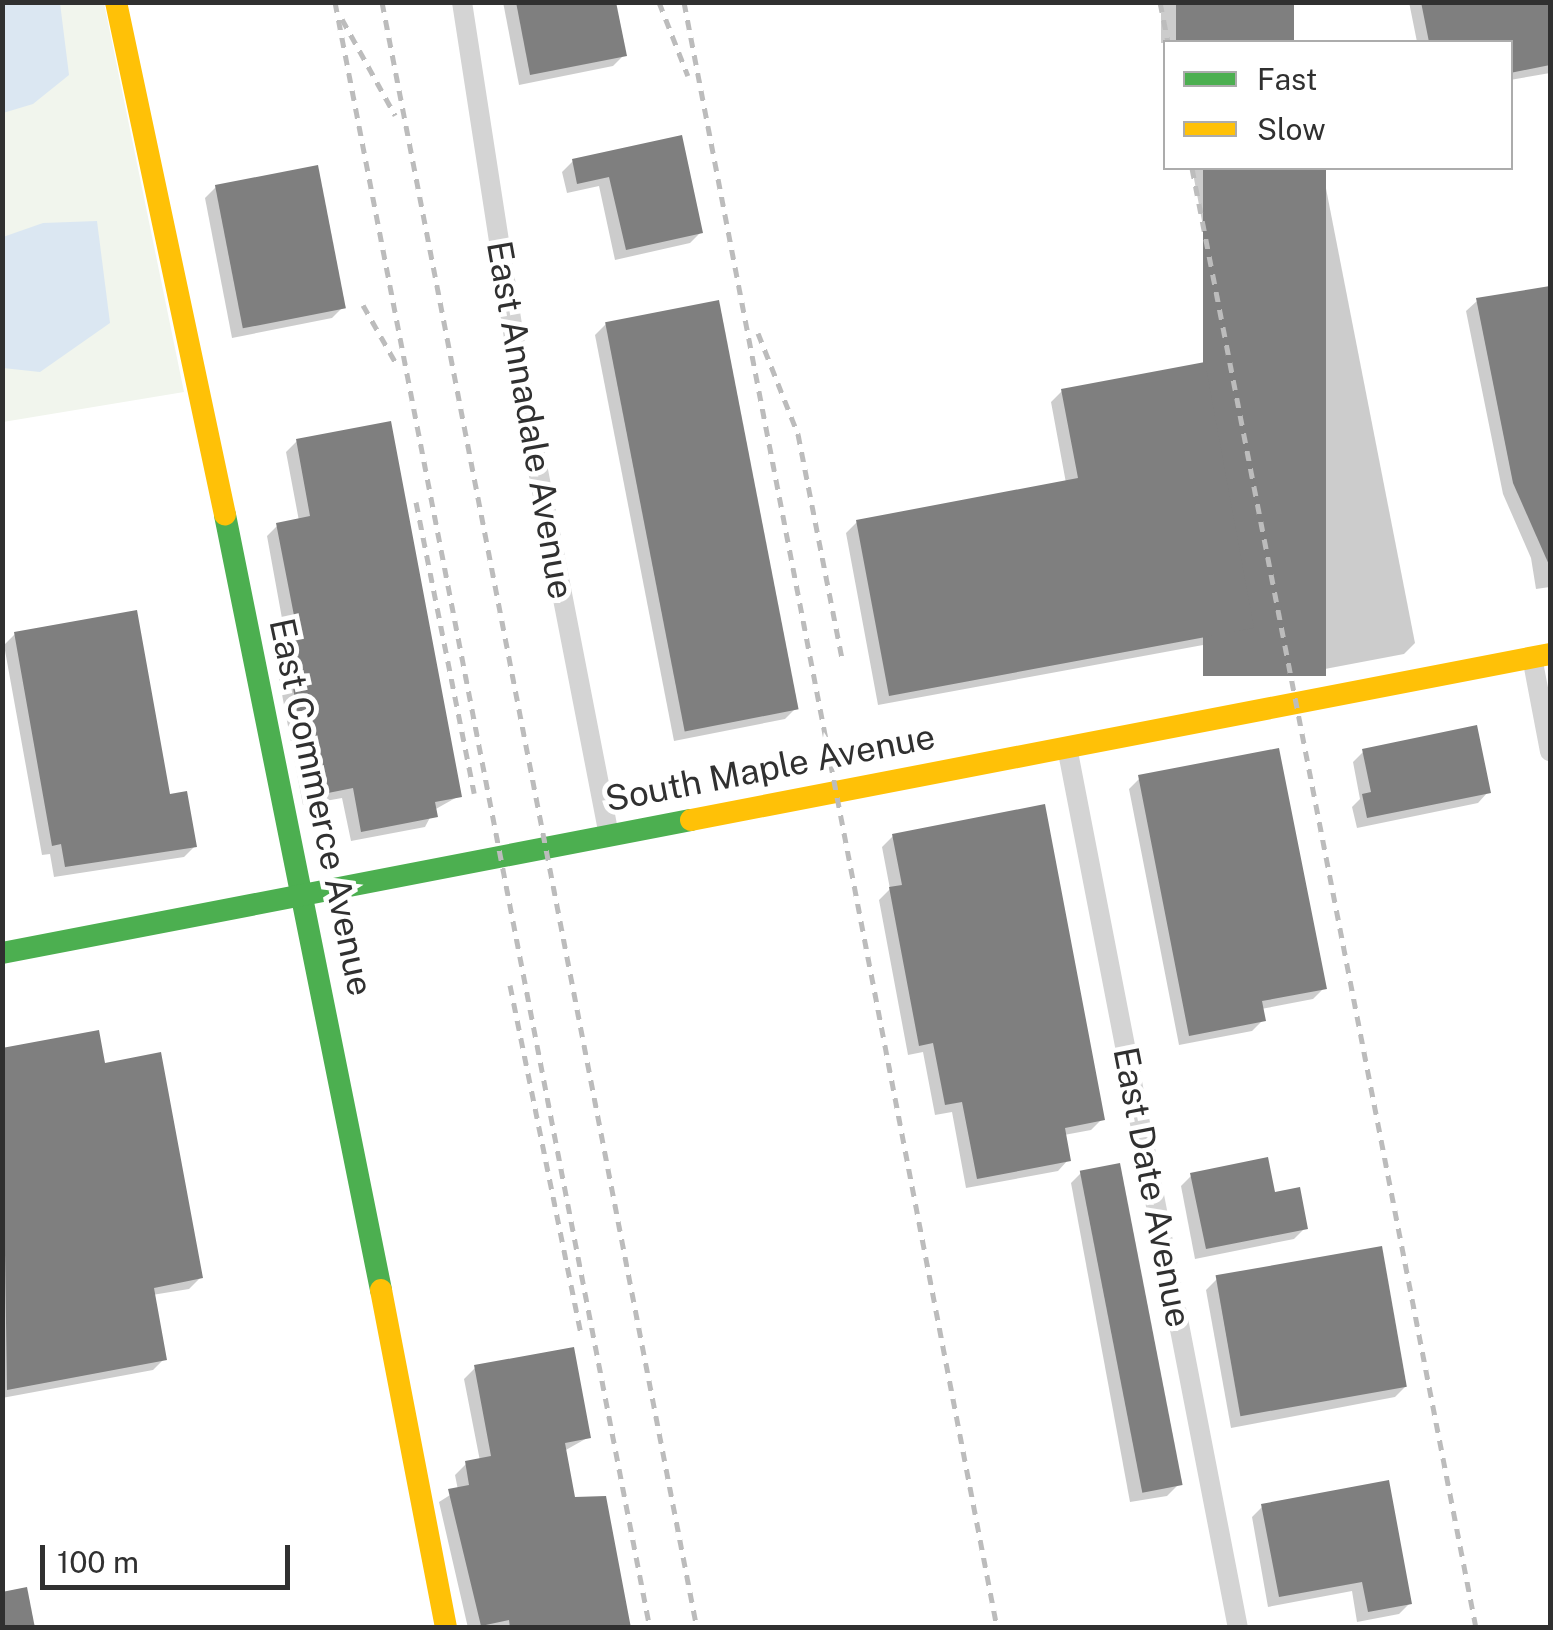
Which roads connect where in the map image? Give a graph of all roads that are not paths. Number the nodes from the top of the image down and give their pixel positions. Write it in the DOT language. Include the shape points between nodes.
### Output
graph roads {
  1 [pos="116,2"];
  2 [pos="462,2"];
  3 [pos="1541,656"];
  4 [pos="1067,747"];
  5 [pos="1550,752"];
  6 [pos="609,835"];
  7 [pos="306,894"];
  8 [pos="2,953"];
  9 [pos="446,1628"];
  10 [pos="1238,1628"];
  1 -- 7 [label="street, East Commerce Avenue"];
  2 -- 6 [label="street, East Annadale Avenue" via="519,372"];
  3 -- 4 [label="street, South Maple Avenue"];
  3 -- 5 [label="street"];
  4 -- 6 [label="street, South Maple Avenue"];
  4 -- 10 [label="street, East Date Avenue"];
  6 -- 7 [label="street, South Maple Avenue"];
  7 -- 8 [label="street, South Maple Avenue"];
  7 -- 9 [label="street, East Commerce Avenue"];
}
